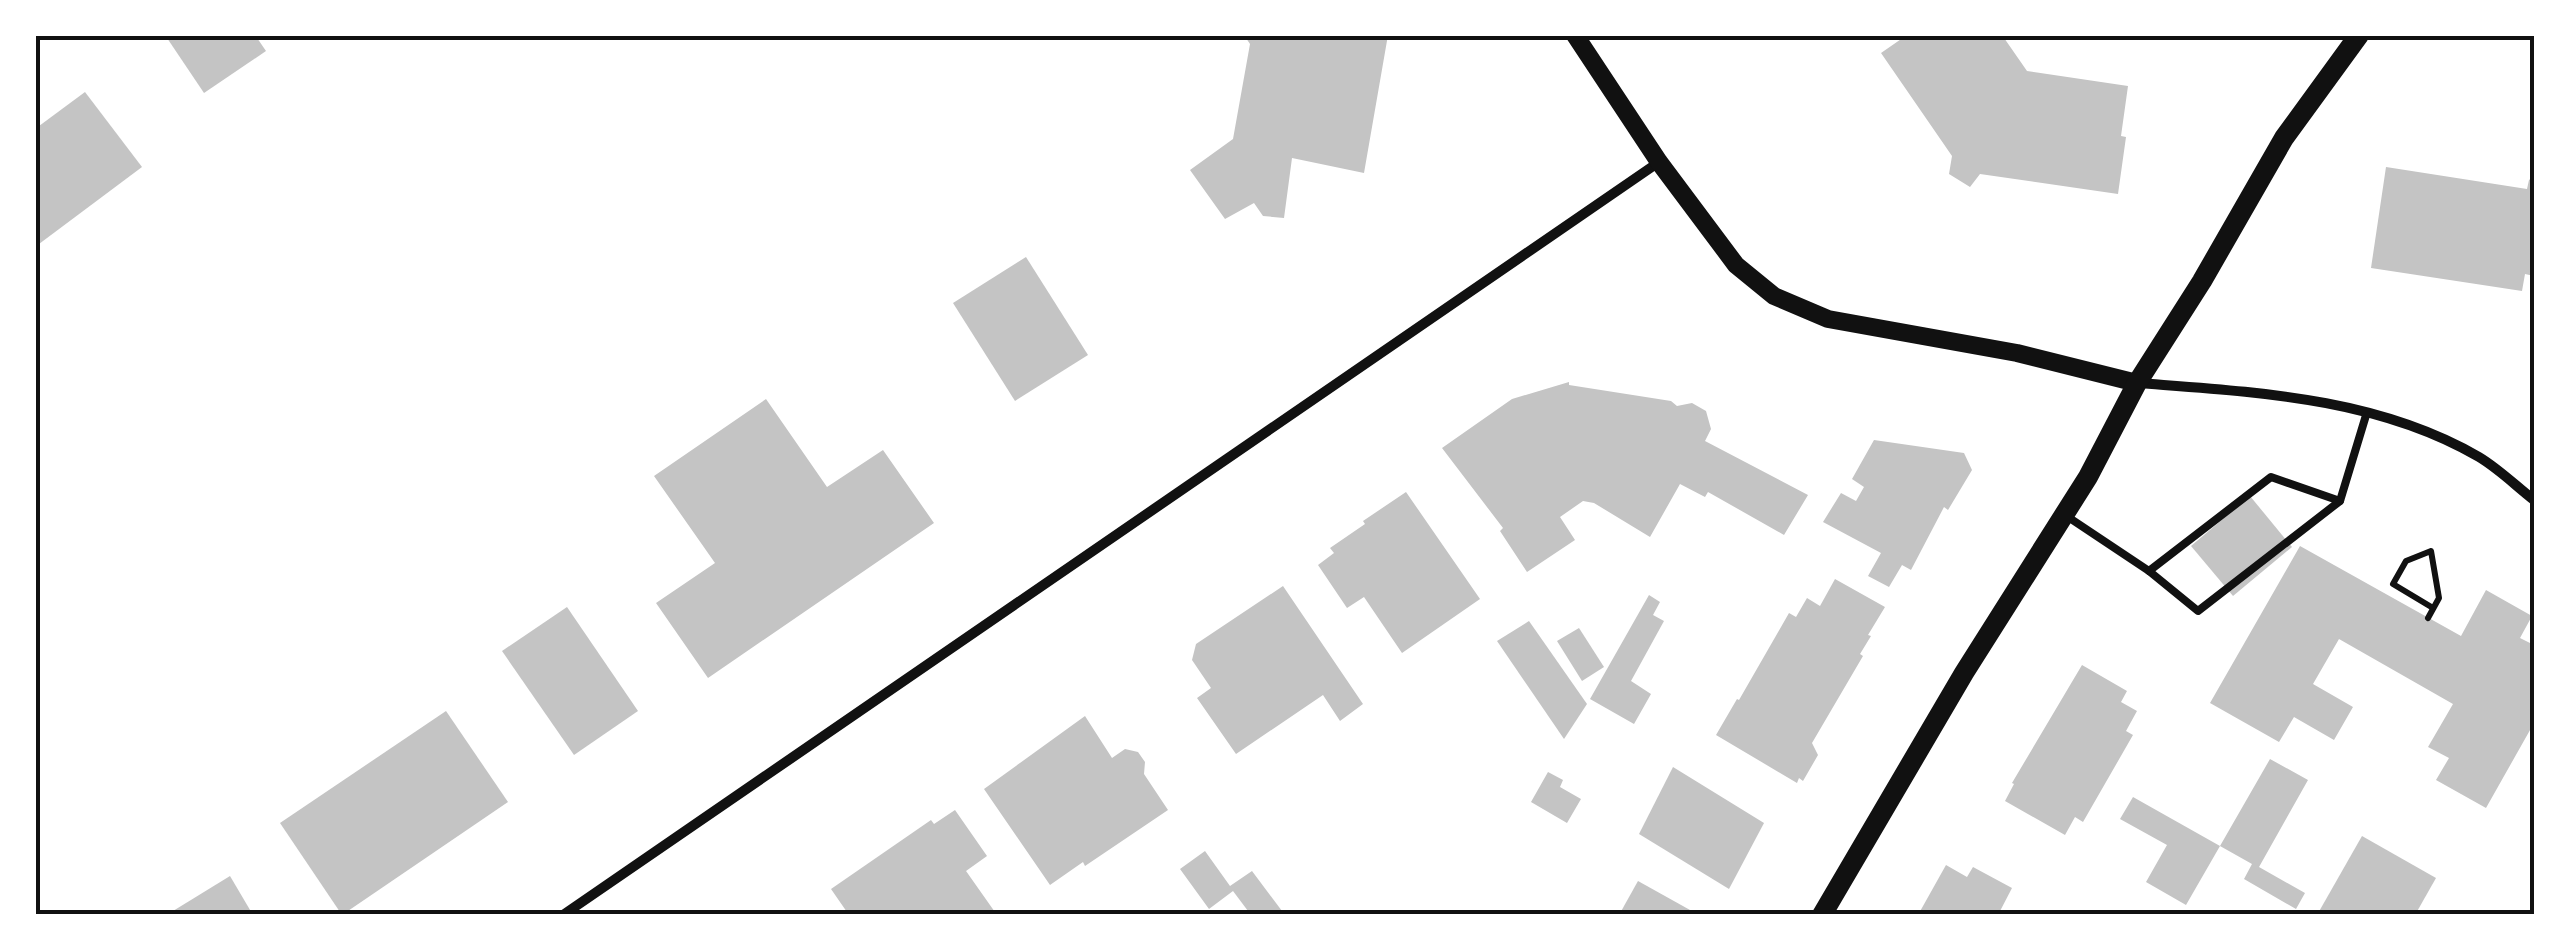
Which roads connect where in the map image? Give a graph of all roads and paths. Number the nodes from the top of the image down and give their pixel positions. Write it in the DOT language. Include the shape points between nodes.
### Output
graph roads {
  1 [pos="1575,35"];
  2 [pos="2359,35"];
  3 [pos="1660,162"];
  4 [pos="2137,383"];
  5 [pos="2367,412"];
  6 [pos="2534,500"];
  7 [pos="2340,501"];
  8 [pos="2064,514"];
  9 [pos="2149,571"];
  10 [pos="2433,608"];
  11 [pos="2428,618"];
  12 [pos="564,915"];
  13 [pos="1822,915"];
  1 -- 3 [label="street"];
  2 -- 4 [label="main road" via="2284,138"];
  3 -- 4 [label="street" via="1736,265 1774,296 1828,319 2017,353"];
  3 -- 12 [label="street"];
  4 -- 5 [label="street" via="2272,393"];
  4 -- 8 [label="main road"];
  5 -- 6 [label="street" via="2421,428 2481,458"];
  5 -- 7 [label="lane"];
  7 -- 9 [label="lane" via="2270,477"];
  7 -- 9 [label="lane" via="2198,611"];
  8 -- 9 [label="lane"];
  8 -- 13 [label="main road"];
  10 -- 10 [label="path" via="2439,598 2431,551 2406,561 2393,584"];
  10 -- 11 [label="path"];
}
